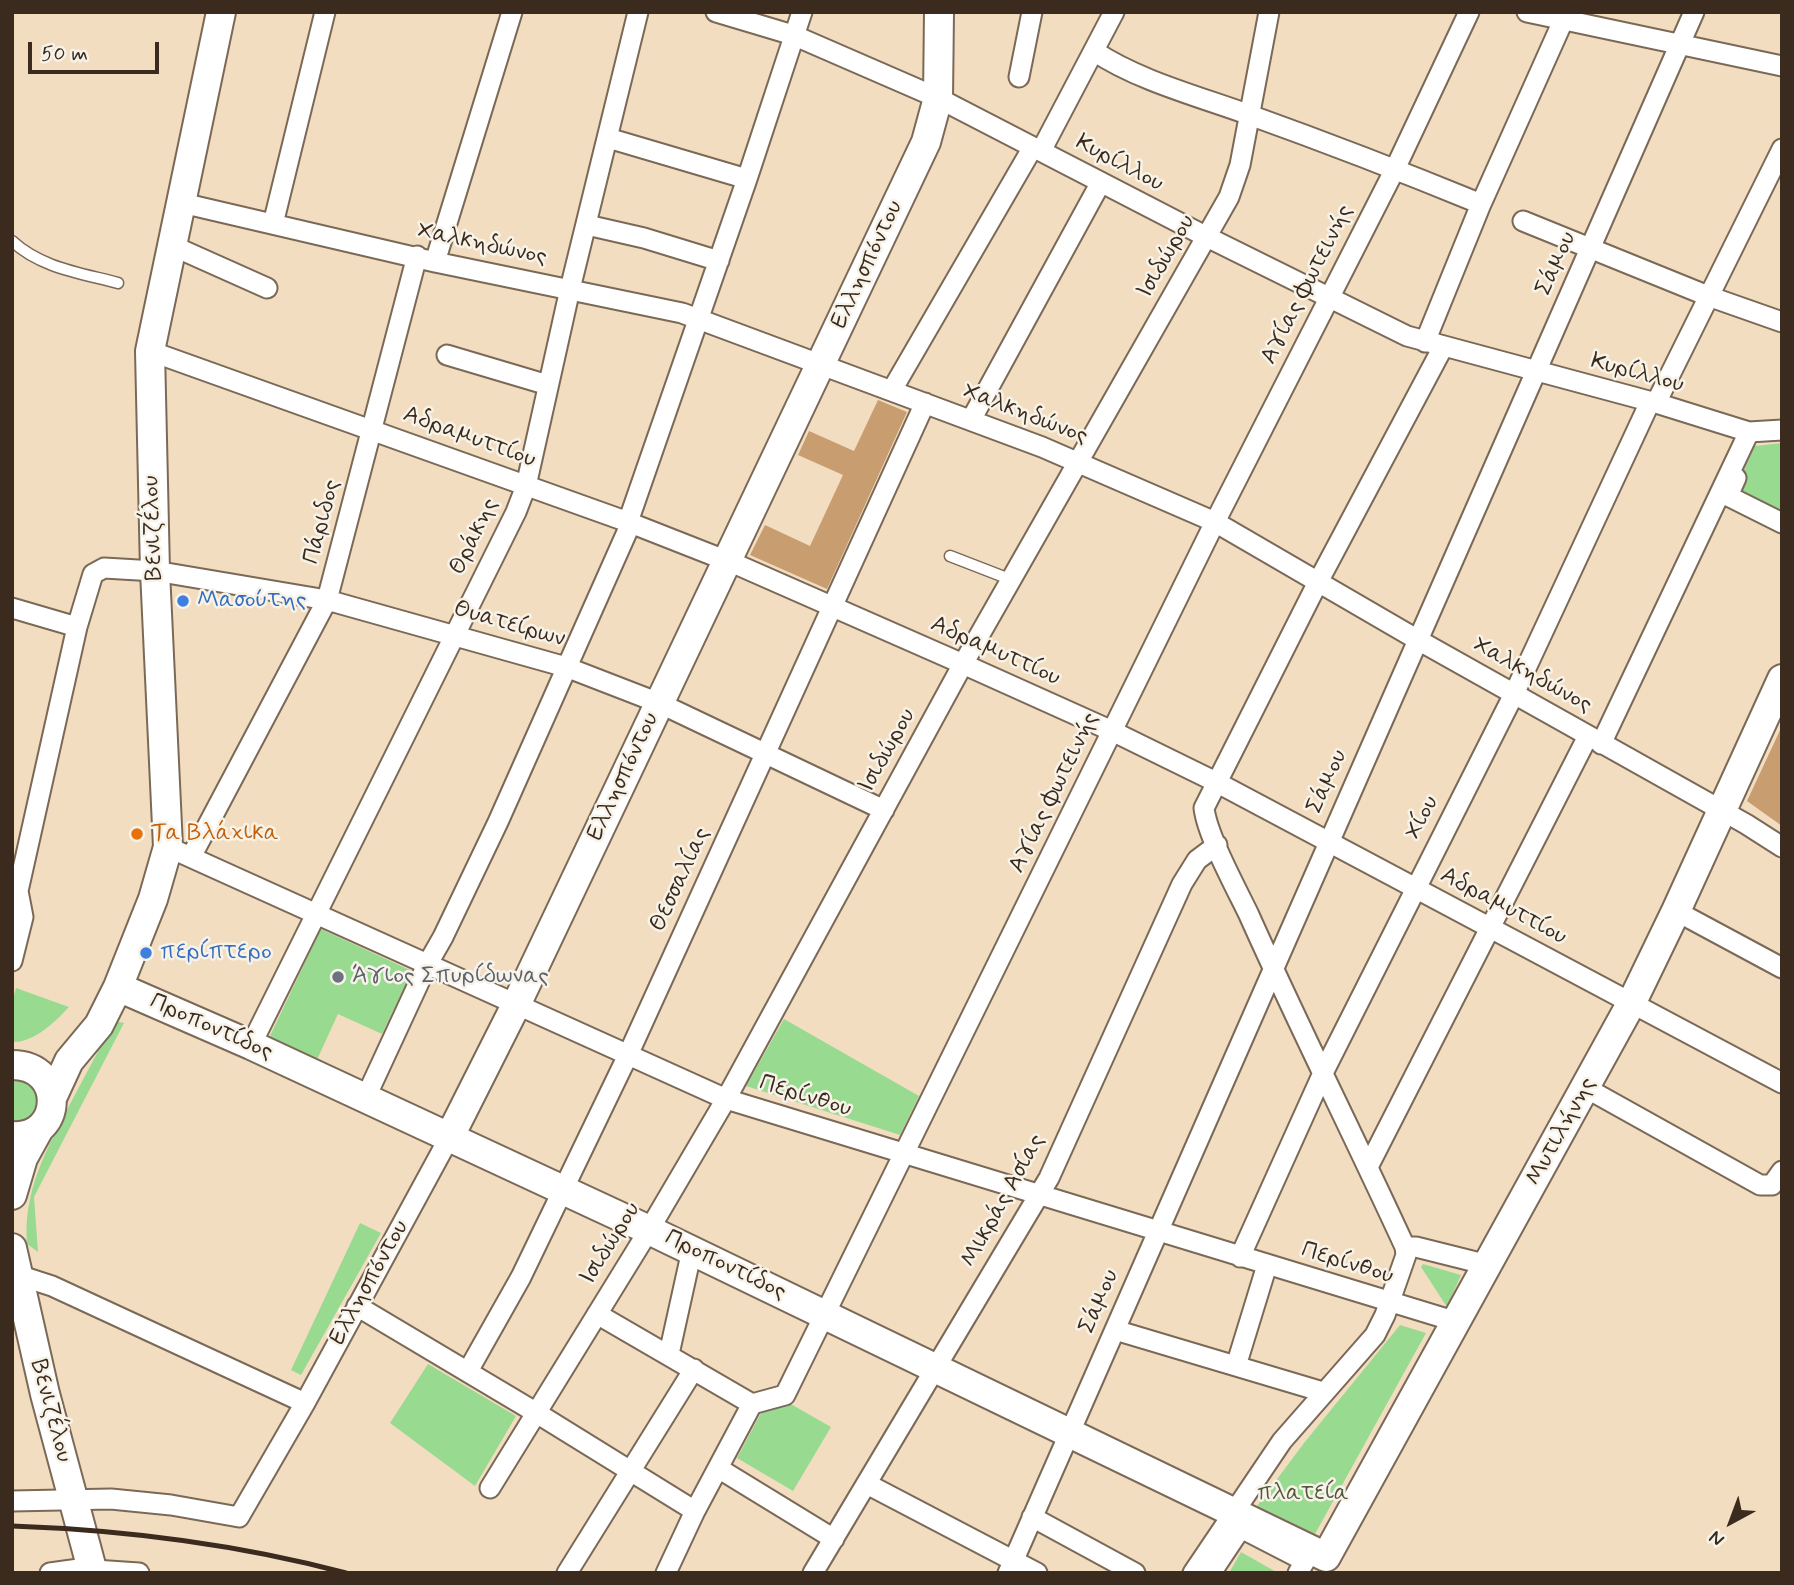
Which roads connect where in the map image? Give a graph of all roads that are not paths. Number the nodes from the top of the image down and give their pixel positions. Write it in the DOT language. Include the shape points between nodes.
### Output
graph roads {
  1 [pos="221,12"];
  2 [pos="325,12"];
  3 [pos="512,12"];
  4 [pos="638,12"];
  5 [pos="716,12"];
  6 [pos="802,12"];
  7 [pos="939,12"];
  8 [pos="1032,12"];
  9 [pos="1114,12"];
  10 [pos="1269,12"];
  11 [pos="1469,12"];
  12 [pos="1527,12"];
  13 [pos="1694,12"];
  14 [pos="1565,16"];
  15 [pos="793,35"];
  16 [pos="1680,44"];
  17 [pos="1094,51"];
  18 [pos="1782,66"];
  19 [pos="1018,77"];
  20 [pos="938,98"];
  21 [pos="1250,115"];
  22 [pos="608,138"];
  23 [pos="1037,148"];
  24 [pos="1782,149"];
  25 [pos="1395,169"];
  26 [pos="747,179"];
  27 [pos="1101,182"];
  28 [pos="182,204"];
  29 [pos="1480,204"];
  30 [pos="1522,220"];
  31 [pos="273,224"];
  32 [pos="587,226"];
  33 [pos="1207,237"];
  34 [pos="12,241"];
  35 [pos="173,246"];
  36 [pos="1590,249"];
  37 [pos="426,259"];
  38 [pos="719,261"];
  39 [pos="118,283"];
  40 [pos="267,288"];
  41 [pos="570,289"];
  42 [pos="1708,296"];
  43 [pos="1328,298"];
  44 [pos="699,318"];
  45 [pos="1782,321"];
  46 [pos="1434,345"];
  47 [pos="150,351"];
  48 [pos="447,355"];
  49 [pos="821,364"];
  50 [pos="1536,372"];
  51 [pos="548,385"];
  52 [pos="892,390"];
  53 [pos="1653,402"];
  54 [pos="925,403"];
  55 [pos="971,420"];
  56 [pos="372,429"];
  57 [pos="1782,430"];
  58 [pos="1749,432"];
  59 [pos="1782,441"];
  60 [pos="1079,462"];
  61 [pos="526,486"];
  62 [pos="1716,502"];
  63 [pos="1215,522"];
  64 [pos="629,523"];
  65 [pos="1782,523"];
  66 [pos="1782,537"];
  67 [pos="950,556"];
  68 [pos="728,561"];
  69 [pos="155,571"];
  70 [pos="1013,580"];
  71 [pos="1318,582"];
  72 [pos="327,600"];
  73 [pos="833,606"];
  74 [pos="12,608"];
  75 [pos="77,627"];
  76 [pos="455,635"];
  77 [pos="1418,640"];
  78 [pos="964,664"];
  79 [pos="566,667"];
  80 [pos="1782,679"];
  81 [pos="1514,694"];
  82 [pos="659,703"];
  83 [pos="1112,731"];
  84 [pos="1595,740"];
  85 [pos="766,753"];
  86 [pos="1216,782"];
  87 [pos="884,810"];
  88 [pos="1722,810"];
  89 [pos="1328,841"];
  90 [pos="1217,845"];
  91 [pos="1782,847"];
  92 [pos="179,852"];
  93 [pos="1415,888"];
  94 [pos="16,899"];
  95 [pos="1676,911"];
  96 [pos="315,914"];
  97 [pos="1490,927"];
  98 [pos="12,961"];
  99 [pos="427,965"];
  100 [pos="1782,968"];
  101 [pos="1273,969"];
  102 [pos="118,987"];
  103 [pos="1632,1002"];
  104 [pos="516,1005"];
  105 [pos="90,1035"];
  106 [pos="251,1045"];
  107 [pos="628,1055"];
  108 [pos="17,1065"];
  109 [pos="1323,1073"];
  110 [pos="1782,1083"];
  111 [pos="1586,1087"];
  112 [pos="52,1098"];
  113 [pos="726,1098"];
  114 [pos="365,1099"];
  115 [pos="25,1133"];
  116 [pos="449,1138"];
  117 [pos="905,1152"];
  118 [pos="1367,1167"];
  119 [pos="1779,1176"];
  120 [pos="564,1191"];
  121 [pos="12,1195"];
  122 [pos="1040,1195"];
  123 [pos="649,1230"];
  124 [pos="1157,1232"];
  125 [pos="1405,1247"];
  126 [pos="12,1248"];
  127 [pos="692,1250"];
  128 [pos="1240,1257"];
  129 [pos="1267,1265"];
  130 [pos="1488,1265"];
  131 [pos="18,1275"];
  132 [pos="1390,1302"];
  133 [pos="357,1306"];
  134 [pos="597,1314"];
  135 [pos="825,1314"];
  136 [pos="1457,1322"];
  137 [pos="1115,1330"];
  138 [pos="669,1354"];
  139 [pos="1237,1366"];
  140 [pos="934,1368"];
  141 [pos="694,1369"];
  142 [pos="468,1371"];
  143 [pos="1323,1392"];
  144 [pos="304,1403"];
  145 [pos="752,1404"];
  146 [pos="535,1412"];
  147 [pos="1070,1434"];
  148 [pos="718,1468"];
  149 [pos="632,1471"];
  150 [pos="867,1484"];
  151 [pos="490,1488"];
  152 [pos="73,1499"];
  153 [pos="12,1501"];
  154 [pos="695,1511"];
  155 [pos="1234,1511"];
  156 [pos="1032,1517"];
  157 [pos="834,1539"];
  158 [pos="1322,1565"];
  159 [pos="1011,1566"];
  160 [pos="85,1571"];
  161 [pos="50,1573"];
  162 [pos="139,1573"];
  163 [pos="567,1573"];
  164 [pos="666,1573"];
  165 [pos="813,1573"];
  166 [pos="1037,1573"];
  167 [pos="1135,1573"];
  168 [pos="1193,1573"];
  169 [pos="1211,1573"];
  170 [pos="1298,1573"];
  1 -- 28 [label="street, Βενιζέλου"];
  2 -- 31 [label="street"];
  3 -- 37 [label="street, Πάριδος"];
  4 -- 22 [label="street, Θράκης"];
  5 -- 15 [label="street, Κυρίλλου"];
  6 -- 15 [label="street"];
  7 -- 20 [label="street, Ελλησπόντου"];
  8 -- 19 [label="street"];
  9 -- 17 [label="street"];
  10 -- 21 [label="street, Ισιδώρου"];
  11 -- 25 [label="street, Αγίας Φωτεινής"];
  12 -- 14 [label="street"];
  13 -- 16 [label="street, Σάμου"];
  14 -- 16 [label="street"];
  14 -- 29 [label="street"];
  15 -- 20 [label="street, Κυρίλλου"];
  15 -- 26 [label="street"];
  16 -- 18 [label="street"];
  16 -- 36 [label="street, Σάμου"];
  17 -- 21 [label="street" via="1112,63"];
  17 -- 23 [label="street"];
  20 -- 23 [label="street, Κυρίλλου"];
  20 -- 49 [label="street, Ελλησπόντου" via="926,142"];
  21 -- 25 [label="street"];
  21 -- 33 [label="street, Ισιδώρου" via="1236,181"];
  22 -- 26 [label="street"];
  22 -- 32 [label="street, Θράκης"];
  23 -- 27 [label="street, Κυρίλλου"];
  23 -- 52 [label="street"];
  24 -- 42 [label="street, Χίου"];
  25 -- 29 [label="street"];
  25 -- 43 [label="street, Αγίας Φωτεινής"];
  26 -- 38 [label="street"];
  27 -- 33 [label="street, Κυρίλλου"];
  27 -- 55 [label="street"];
  28 -- 31 [label="street, Χαλκηδώνος"];
  28 -- 35 [label="street, Βενιζέλου"];
  29 -- 46 [label="street"];
  30 -- 36 [label="street"];
  31 -- 37 [label="street, Χαλκηδώνος"];
  32 -- 38 [label="street"];
  32 -- 41 [label="street, Θράκης"];
  33 -- 43 [label="street, Κυρίλλου"];
  33 -- 60 [label="street, Ισιδώρου"];
  34 -- 39 [label="lane" via="44,263"];
  35 -- 40 [label="street"];
  35 -- 47 [label="street, Βενιζέλου"];
  36 -- 42 [label="street"];
  36 -- 50 [label="street, Σάμου"];
  37 -- 41 [label="street, Χαλκηδώνος"];
  37 -- 56 [label="street, Πάριδος"];
  38 -- 44 [label="street"];
  41 -- 44 [label="street, Χαλκηδώνος"];
  41 -- 51 [label="street, Θράκης"];
  42 -- 45 [label="street"];
  42 -- 53 [label="street, Χίου"];
  43 -- 46 [label="street, Κυρίλλου"];
  43 -- 63 [label="street, Αγίας Φωτεινής"];
  44 -- 49 [label="street, Χαλκηδώνος"];
  44 -- 64 [label="street"];
  46 -- 50 [label="street, Κυρίλλου"];
  46 -- 71 [label="street"];
  47 -- 56 [label="street, Αδραμυττίου"];
  47 -- 69 [label="street, Βενιζέλου"];
  48 -- 51 [label="street"];
  49 -- 52 [label="street, Χαλκηδώνος"];
  49 -- 68 [label="street, Ελλησπόντου"];
  50 -- 53 [label="street, Κυρίλλου"];
  50 -- 77 [label="street, Σάμου"];
  51 -- 61 [label="street, Θράκης"];
  52 -- 54 [label="street, Χαλκηδώνος"];
  53 -- 58 [label="street, Κυρίλλου"];
  53 -- 81 [label="street, Χίου"];
  54 -- 55 [label="street, Χαλκηδώνος"];
  54 -- 73 [label="street, Θεσσαλίας"];
  55 -- 60 [label="street, Χαλκηδώνος"];
  56 -- 61 [label="street, Αδραμυττίου"];
  56 -- 72 [label="street, Πάριδος"];
  57 -- 58 [label="street, Κυρίλλου"];
  58 -- 62 [label="street"];
  59 -- 65 [label="street" via="1753,444 1728,496"];
  60 -- 63 [label="street, Χαλκηδώνος"];
  60 -- 70 [label="street, Ισιδώρου"];
  61 -- 64 [label="street, Αδραμυττίου"];
  61 -- 76 [label="street, Θράκης"];
  62 -- 66 [label="street"];
  62 -- 84 [label="street"];
  63 -- 71 [label="street, Χαλκηδώνος"];
  63 -- 83 [label="street, Αγίας Φωτεινής"];
  64 -- 68 [label="street, Αδραμυττίου"];
  64 -- 79 [label="street"];
  67 -- 70 [label="lane"];
  68 -- 73 [label="street, Αδραμυττίου"];
  68 -- 82 [label="street, Ελλησπόντου"];
  69 -- 72 [label="street, Θυατείρων"];
  69 -- 75 [label="street, Θυατείρων" via="96,570"];
  69 -- 92 [label="street, Βενιζέλου"];
  70 -- 78 [label="street, Ισιδώρου"];
  71 -- 77 [label="street, Χαλκηδώνος"];
  71 -- 86 [label="street"];
  72 -- 76 [label="street, Θυατείρων"];
  72 -- 92 [label="street, Πάριδος"];
  73 -- 78 [label="street, Αδραμυττίου"];
  73 -- 85 [label="street, Θεσσαλίας"];
  74 -- 75 [label="street"];
  75 -- 94 [label="street"];
  76 -- 79 [label="street, Θυατείρων"];
  76 -- 96 [label="street, Θράκης"];
  77 -- 81 [label="street, Χαλκηδώνος"];
  77 -- 89 [label="street, Σάμου"];
  78 -- 83 [label="street, Αδραμυττίου"];
  78 -- 87 [label="street, Ισιδώρου"];
  79 -- 82 [label="street, Θυατείρων"];
  79 -- 99 [label="street" via="498,822"];
  80 -- 88 [label="street, Μυτιλήνης"];
  81 -- 84 [label="street, Χαλκηδώνος"];
  81 -- 93 [label="street, Χίου"];
  82 -- 85 [label="street, Θυατείρων"];
  82 -- 104 [label="street, Ελλησπόντου"];
  83 -- 86 [label="street, Αδραμυττίου"];
  83 -- 117 [label="street, Αγίας Φωτεινής"];
  84 -- 88 [label="street, Χαλκηδώνος"];
  84 -- 97 [label="street"];
  85 -- 87 [label="street, Θυατείρων"];
  85 -- 107 [label="street, Θεσσαλίας"];
  86 -- 89 [label="street, Αδραμυττίου"];
  86 -- 90 [label="street" via="1204,808"];
  87 -- 113 [label="street, Ισιδώρου"];
  88 -- 91 [label="street, Χαλκηδώνος"];
  88 -- 95 [label="street, Μυτιλήνης"];
  89 -- 93 [label="street, Αδραμυττίου"];
  89 -- 101 [label="street, Σάμου"];
  90 -- 101 [label="street"];
  90 -- 122 [label="street, Μικράς Ασίας" via="1196,860 1182,884"];
  92 -- 96 [label="street, Περίνθου"];
  92 -- 102 [label="street, Βενιζέλου" via="153,899"];
  93 -- 97 [label="street, Αδραμυττίου"];
  93 -- 109 [label="street, Χίου"];
  94 -- 98 [label="street" via="23,917"];
  95 -- 100 [label="street"];
  95 -- 103 [label="street, Μυτιλήνης"];
  96 -- 99 [label="street, Περίνθου"];
  96 -- 106 [label="street, Θράκης"];
  97 -- 103 [label="street, Αδραμυττίου"];
  97 -- 118 [label="street"];
  99 -- 104 [label="street, Περίνθου"];
  99 -- 114 [label="street"];
  101 -- 109 [label="street"];
  101 -- 124 [label="street, Σάμου"];
  102 -- 105 [label="street, Βενιζέλου"];
  102 -- 106 [label="street, Προποντίδος"];
  103 -- 110 [label="street, Αδραμυττίου"];
  103 -- 111 [label="street, Μυτιλήνης"];
  104 -- 107 [label="street, Περίνθου"];
  104 -- 116 [label="street, Ελλησπόντου"];
  105 -- 108 [label="street, Βενιζέλου" via="38,1061"];
  105 -- 112 [label="street, Βενιζέλου" via="69,1060"];
  106 -- 114 [label="street, Προποντίδος"];
  107 -- 113 [label="street, Περίνθου"];
  107 -- 120 [label="street, Θεσσαλίας"];
  108 -- 112 [label="street" via="43,1076"];
  109 -- 118 [label="street"];
  109 -- 128 [label="street, Χίου"];
  111 -- 119 [label="street" via="1760,1185 1768,1186"];
  111 -- 130 [label="street, Μυτιλήνης"];
  112 -- 115 [label="street, Βενιζέλου" via="47,1121"];
  113 -- 117 [label="street, Περίνθου"];
  113 -- 123 [label="street, Ισιδώρου"];
  114 -- 116 [label="street, Προποντίδος"];
  115 -- 121 [label="street"];
  116 -- 120 [label="street, Προποντίδος"];
  116 -- 133 [label="street, Ελλησπόντου"];
  117 -- 122 [label="street, Περίνθου"];
  117 -- 135 [label="street, Αγίας Φωτεινής"];
  118 -- 125 [label="street"];
  120 -- 123 [label="street, Προποντίδος"];
  120 -- 142 [label="street, Θεσσαλίας" via="522,1278"];
  122 -- 124 [label="street, Περίνθου"];
  122 -- 140 [label="street, Μικράς Ασίας"];
  123 -- 127 [label="street, Προποντίδος"];
  123 -- 134 [label="street, Ισιδώρου"];
  124 -- 128 [label="street, Περίνθου"];
  124 -- 137 [label="street, Σάμου"];
  125 -- 130 [label="street"];
  125 -- 132 [label="street"];
  126 -- 131 [label="street, Βενιζέλου"];
  127 -- 135 [label="street, Προποντίδος"];
  127 -- 138 [label="street"];
  128 -- 129 [label="street, Περίνθου"];
  129 -- 132 [label="street, Περίνθου"];
  129 -- 139 [label="street"];
  130 -- 136 [label="street, Μυτιλήνης"];
  131 -- 144 [label="street" via="52,1286"];
  131 -- 152 [label="street, Βενιζέλου"];
  132 -- 136 [label="street, Περίνθου"];
  132 -- 143 [label="street" via="1375,1335"];
  133 -- 142 [label="street"];
  133 -- 144 [label="street, Ελλησπόντου"];
  134 -- 138 [label="street"];
  134 -- 146 [label="street, Ισιδώρου"];
  135 -- 140 [label="street, Προποντίδος"];
  135 -- 145 [label="street, Αγίας Φωτεινής" via="785,1395"];
  136 -- 158 [label="street, Μυτιλήνης"];
  137 -- 139 [label="street"];
  137 -- 147 [label="street, Σάμου"];
  138 -- 141 [label="street"];
  139 -- 143 [label="street"];
  140 -- 147 [label="street, Προποντίδος"];
  140 -- 150 [label="street, Μικράς Ασίας"];
  141 -- 145 [label="street"];
  141 -- 149 [label="street"];
  142 -- 146 [label="street"];
  143 -- 155 [label="street"];
  144 -- 152 [label="street, Ελλησπόντου" via="239,1517 151,1502"];
  145 -- 148 [label="street"];
  146 -- 149 [label="street"];
  146 -- 151 [label="street, Ισιδώρου"];
  147 -- 155 [label="street, Προποντίδος"];
  147 -- 156 [label="street, Σάμου"];
  148 -- 154 [label="street"];
  148 -- 157 [label="street"];
  149 -- 154 [label="street"];
  149 -- 163 [label="street"];
  150 -- 157 [label="street, Μικράς Ασίας"];
  150 -- 159 [label="street"];
  152 -- 153 [label="street"];
  152 -- 160 [label="street, Βενιζέλου"];
  154 -- 164 [label="street"];
  155 -- 158 [label="street, Προποντίδος"];
  155 -- 168 [label="street"];
  156 -- 159 [label="street, Σάμου"];
  156 -- 167 [label="street"];
  157 -- 165 [label="street, Μικράς Ασίας"];
  159 -- 166 [label="street"];
  160 -- 161 [label="street"];
  160 -- 162 [label="street"];
  169 -- 170 [label="street" via="1241,1528 1305,1561"];
}
